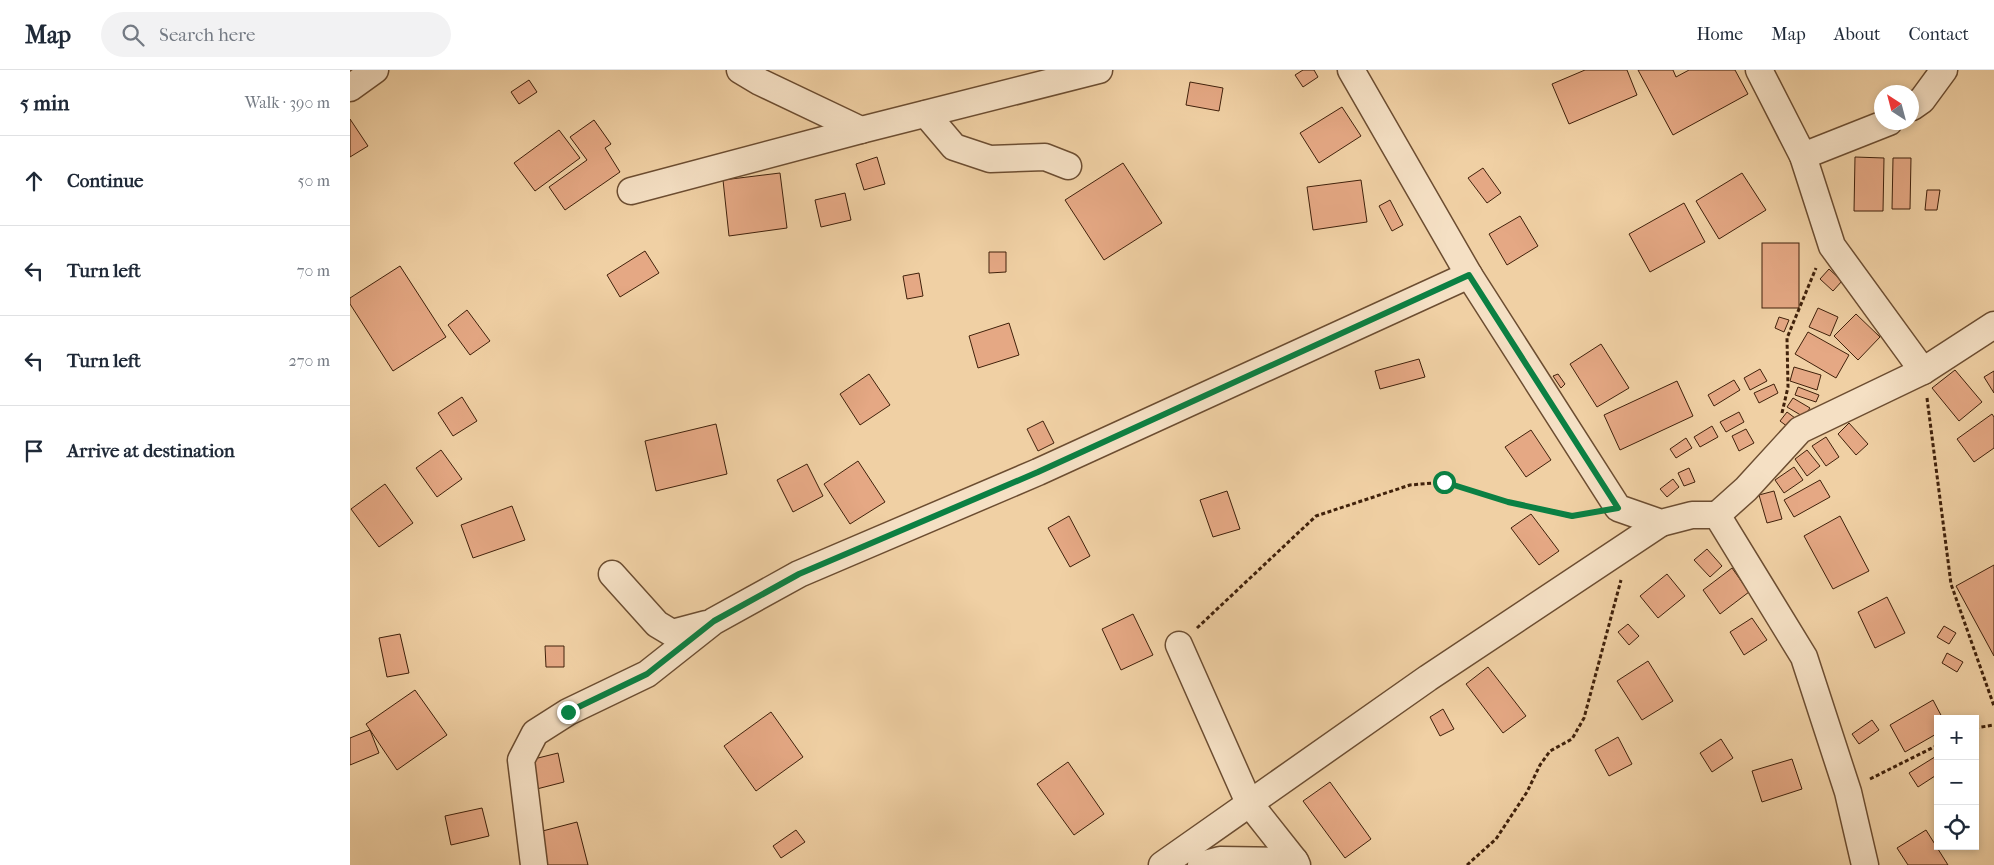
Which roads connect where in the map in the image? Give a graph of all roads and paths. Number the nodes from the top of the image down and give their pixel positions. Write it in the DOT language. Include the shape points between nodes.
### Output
graph roads {
  1 [pos="376,70"];
  2 [pos="740,70"];
  3 [pos="1099,70"];
  4 [pos="1351,70"];
  5 [pos="1759,70"];
  6 [pos="1944,70"];
  7 [pos="350,88"];
  8 [pos="1919,102"];
  9 [pos="926,114"];
  10 [pos="1874,128"];
  11 [pos="861,130"];
  12 [pos="1803,156"];
  13 [pos="1068,166"];
  14 [pos="631,191"];
  15 [pos="1817,267"];
  16 [pos="1469,275"];
  17 [pos="1994,324"];
  18 [pos="1923,371"];
  19 [pos="1780,421"];
  20 [pos="1618,508"];
  21 [pos="1717,515"];
  22 [pos="1661,523"];
  23 [pos="612,574"];
  24 [pos="1622,578"];
  25 [pos="714,621"];
  26 [pos="1179,645"];
  27 [pos="1994,706"];
  28 [pos="1994,725"];
  29 [pos="1979,727"];
  30 [pos="1934,748"];
  31 [pos="1848,792"];
  32 [pos="1249,803"];
  33 [pos="1296,863"];
  34 [pos="534,865"];
  35 [pos="1162,865"];
  36 [pos="1201,865"];
  37 [pos="1467,865"];
  38 [pos="1865,865"];
  1 -- 7 [label="street"];
  2 -- 11 [label="street"];
  3 -- 9 [label="street"];
  4 -- 16 [label="street"];
  5 -- 12 [label="street"];
  6 -- 8 [label="street"];
  9 -- 11 [label="street"];
  9 -- 13 [label="street" via="954,147 990,159 1045,157"];
  10 -- 12 [label="street"];
  11 -- 14 [label="street"];
  12 -- 18 [label="street" via="1832,246"];
  15 -- 19 [label="path" via="1787,338 1788,387"];
  16 -- 20 [label="street"];
  16 -- 25 [label="street" via="1038,472 799,574"];
  17 -- 18 [label="street"];
  18 -- 21 [label="street" via="1800,430 1746,489"];
  18 -- 27 [label="path" via="1951,584"];
  20 -- 22 [label="street"];
  20 -- 26 [label="path" via="1572,516 1508,502 1444,482 1410,485 1316,516"];
  21 -- 22 [label="street" via="1692,514"];
  21 -- 31 [label="street" via="1804,657"];
  22 -- 32 [label="street" via="1428,678"];
  23 -- 25 [label="street" via="657,624 672,632"];
  24 -- 37 [label="path" via="1584,718 1572,739 1550,751 1496,839"];
  25 -- 34 [label="street" via="647,674 568,712 535,733 521,760"];
  26 -- 32 [label="street"];
  28 -- 29 [label="path"];
  30 -- 31 [label="path"];
  31 -- 38 [label="street"];
  32 -- 33 [label="street"];
  32 -- 35 [label="street"];
  33 -- 36 [label="street" via="1220,860"];
}
